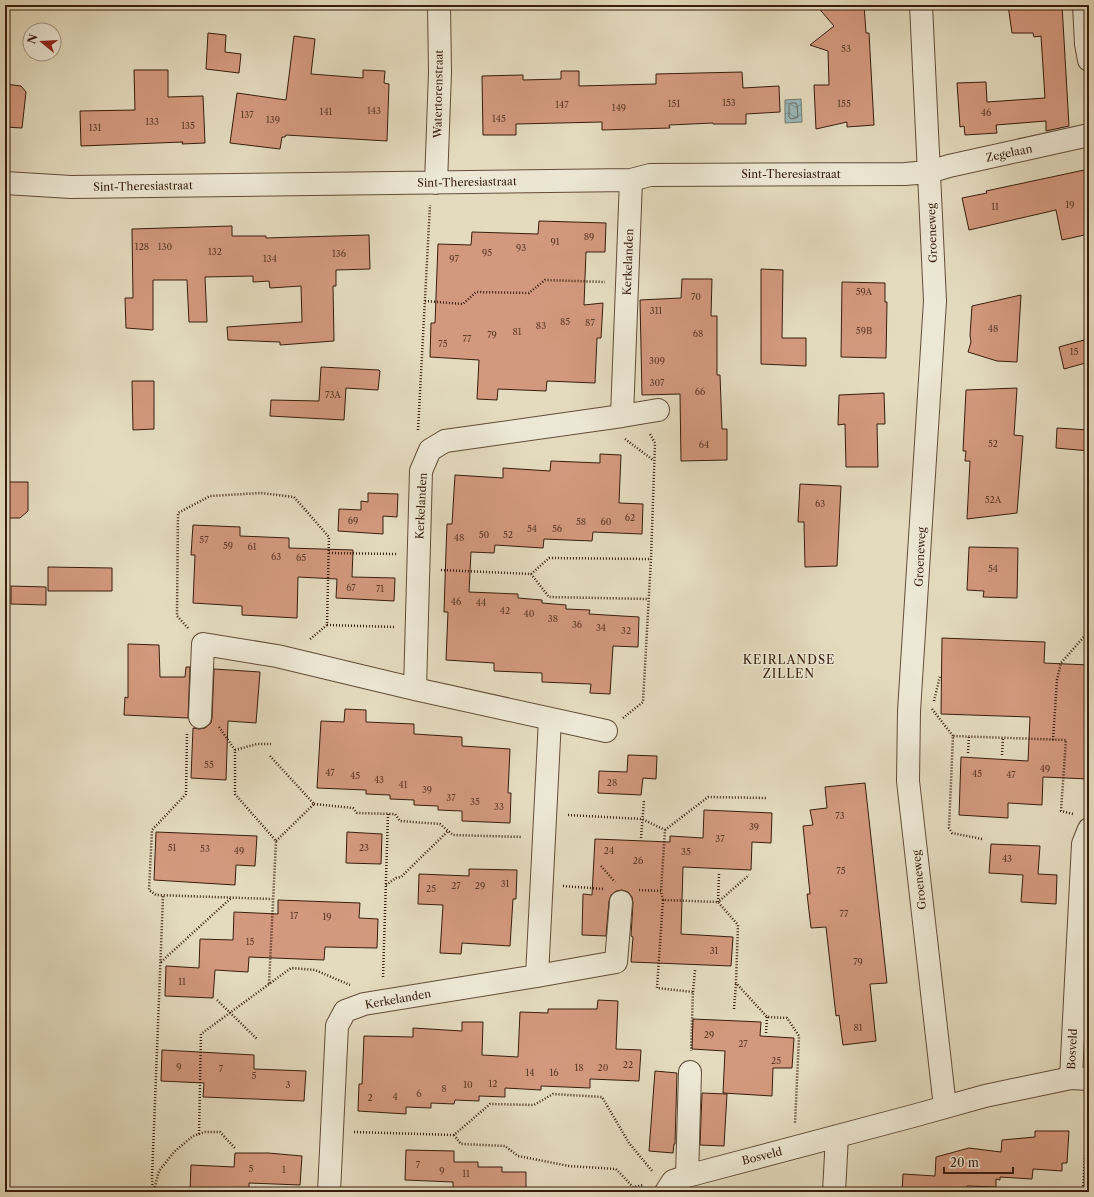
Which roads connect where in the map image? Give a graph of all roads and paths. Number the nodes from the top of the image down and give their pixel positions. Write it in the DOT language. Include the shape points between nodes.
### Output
graph roads {
  1 [pos="439,5"];
  2 [pos="920,5"];
  3 [pos="1084,5"];
  4 [pos="1089,60"];
  5 [pos="1089,135"];
  6 [pos="929,172"];
  7 [pos="631,180"];
  8 [pos="5,183"];
  9 [pos="433,183"];
  10 [pos="628,283"];
  11 [pos="425,301"];
  12 [pos="652,411"];
  13 [pos="619,416"];
  14 [pos="415,435"];
  15 [pos="653,460"];
  16 [pos="329,554"];
  17 [pos="650,559"];
  18 [pos="418,562"];
  19 [pos="531,574"];
  20 [pos="648,599"];
  21 [pos="327,625"];
  22 [pos="416,628"];
  23 [pos="1089,631"];
  24 [pos="203,644"];
  25 [pos="294,661"];
  26 [pos="940,676"];
  27 [pos="415,689"];
  28 [pos="200,717"];
  29 [pos="550,719"];
  30 [pos="606,731"];
  31 [pos="953,736"];
  32 [pos="969,736"];
  33 [pos="1003,738"];
  34 [pos="1053,740"];
  35 [pos="271,744"];
  36 [pos="235,750"];
  37 [pos="968,753"];
  38 [pos="1002,755"];
  39 [pos="270,756"];
  40 [pos="767,798"];
  41 [pos="644,800"];
  42 [pos="314,804"];
  43 [pos="388,814"];
  44 [pos="545,814"];
  45 [pos="642,819"];
  46 [pos="1082,821"];
  47 [pos="665,830"];
  48 [pos="448,831"];
  49 [pos="544,838"];
  50 [pos="641,838"];
  51 [pos="982,839"];
  52 [pos="276,841"];
  53 [pos="601,866"];
  54 [pos="719,874"];
  55 [pos="749,875"];
  56 [pos="386,885"];
  57 [pos="542,885"];
  58 [pos="619,891"];
  59 [pos="661,891"];
  60 [pos="163,896"];
  61 [pos="232,898"];
  62 [pos="272,899"];
  63 [pos="663,900"];
  64 [pos="718,902"];
  65 [pos="161,962"];
  66 [pos="695,970"];
  67 [pos="537,976"];
  68 [pos="383,979"];
  69 [pos="736,983"];
  70 [pos="269,984"];
  71 [pos="693,992"];
  72 [pos="217,1000"];
  73 [pos="364,1004"];
  74 [pos="734,1009"];
  75 [pos="230,1013"];
  76 [pos="767,1017"];
  77 [pos="766,1033"];
  78 [pos="257,1039"];
  79 [pos="690,1072"];
  80 [pos="1080,1078"];
  81 [pos="1089,1096"];
  82 [pos="945,1107"];
  83 [pos="332,1132"];
  84 [pos="198,1134"];
  85 [pos="454,1135"];
  86 [pos="837,1136"];
  87 [pos="235,1148"];
  88 [pos="793,1148"];
  89 [pos="687,1176"];
  90 [pos="633,1187"];
  91 [pos="662,1189"];
  92 [pos="153,1191"];
  93 [pos="328,1192"];
  94 [pos="633,1192"];
  95 [pos="636,1192"];
  96 [pos="834,1192"];
  97 [pos="1083,1192"];
  1 -- 9 [label="street, Watertorenstraat" via="440,72"];
  2 -- 6 [label="street, Groeneweg"];
  3 -- 4 [label="street"];
  5 -- 6 [label="street, Zegelaan"];
  6 -- 7 [label="street, Sint-Theresiastraat" via="650,175"];
  6 -- 82 [label="street, Groeneweg" via="935,301 908,781"];
  7 -- 9 [label="street, Sint-Theresiastraat"];
  7 -- 10 [label="street, Kerkelanden"];
  8 -- 9 [label="street, Sint-Theresiastraat" via="71,187"];
  9 -- 11 [label="path"];
  10 -- 11 [label="path" via="545,280 530,293 476,292 463,304"];
  10 -- 13 [label="street, Kerkelanden"];
  11 -- 14 [label="path" via="419,429"];
  12 -- 13 [label="street, Kerkelanden"];
  12 -- 15 [label="path" via="651,436 655,443"];
  13 -- 15 [label="path" via="618,434"];
  13 -- 18 [label="street, Kerkelanden" via="445,441 430,450 421,471"];
  15 -- 17 [label="path"];
  16 -- 18 [label="path"];
  16 -- 21 [label="path"];
  16 -- 24 [label="path" via="329,537 294,497 260,493 210,496 178,513 177,616"];
  17 -- 19 [label="path" via="549,558"];
  17 -- 20 [label="path"];
  18 -- 19 [label="path"];
  18 -- 22 [label="street, Kerkelanden"];
  19 -- 20 [label="path" via="549,596"];
  20 -- 30 [label="path" via="643,702"];
  21 -- 22 [label="path"];
  21 -- 25 [label="path" via="298,649"];
  22 -- 27 [label="street, Kerkelanden"];
  23 -- 34 [label="path" via="1061,663 1057,680"];
  24 -- 25 [label="street"];
  24 -- 28 [label="street"];
  25 -- 27 [label="street"];
  26 -- 31 [label="path" via="932,709"];
  27 -- 29 [label="street"];
  28 -- 36 [label="path" via="217,725"];
  28 -- 60 [label="path" via="187,724 186,794 152,830 149,890"];
  29 -- 30 [label="street"];
  29 -- 44 [label="street"];
  31 -- 32 [label="path"];
  31 -- 51 [label="path" via="949,828 952,833"];
  32 -- 33 [label="path"];
  32 -- 37 [label="path"];
  33 -- 34 [label="path"];
  33 -- 38 [label="path"];
  34 -- 46 [label="path" via="1066,740 1061,812"];
  35 -- 36 [label="path" via="257,744"];
  36 -- 52 [label="path" via="235,794"];
  39 -- 42 [label="path"];
  40 -- 47 [label="path" via="708,797"];
  41 -- 45 [label="path"];
  42 -- 43 [label="path" via="353,808 357,813"];
  42 -- 52 [label="path"];
  43 -- 48 [label="path" via="395,814 400,821 440,824"];
  43 -- 56 [label="path"];
  44 -- 45 [label="path"];
  44 -- 49 [label="street"];
  45 -- 47 [label="path"];
  45 -- 50 [label="path"];
  46 -- 80 [label="street, Bosveld" via="1084,844"];
  47 -- 59 [label="path"];
  48 -- 49 [label="path" via="453,835"];
  48 -- 56 [label="path" via="401,877"];
  49 -- 57 [label="street"];
  52 -- 62 [label="path"];
  53 -- 58 [label="path"];
  54 -- 64 [label="path"];
  55 -- 64 [label="path"];
  56 -- 68 [label="path"];
  57 -- 58 [label="path"];
  57 -- 67 [label="street"];
  58 -- 59 [label="path"];
  58 -- 67 [label="street, Kerkelanden" via="616,962"];
  59 -- 63 [label="path"];
  60 -- 61 [label="path"];
  60 -- 65 [label="path"];
  61 -- 62 [label="path"];
  61 -- 65 [label="path"];
  62 -- 70 [label="path"];
  63 -- 64 [label="path"];
  63 -- 71 [label="path" via="657,988"];
  64 -- 69 [label="path" via="738,925"];
  65 -- 92 [label="path"];
  66 -- 71 [label="path"];
  67 -- 73 [label="street, Kerkelanden"];
  69 -- 74 [label="path"];
  69 -- 76 [label="path"];
  70 -- 73 [label="path" via="291,968 316,970 358,988"];
  70 -- 75 [label="path"];
  71 -- 79 [label="path"];
  72 -- 75 [label="path"];
  73 -- 83 [label="street, Kerkelanden" via="344,1011 337,1026"];
  75 -- 78 [label="path"];
  75 -- 84 [label="path" via="201,1034"];
  76 -- 77 [label="path"];
  76 -- 88 [label="path" via="787,1018 799,1036"];
  79 -- 89 [label="street"];
  80 -- 82 [label="street, Bosveld" via="985,1096"];
  81 -- 97 [label="path"];
  82 -- 86 [label="street, Bosveld"];
  83 -- 85 [label="path"];
  83 -- 93 [label="street, Kerkelanden"];
  84 -- 87 [label="path" via="220,1132"];
  84 -- 92 [label="path" via="174,1152 159,1171"];
  85 -- 90 [label="path" via="461,1144 505,1146 518,1156 569,1166 616,1169"];
  85 -- 91 [label="path" via="490,1104 534,1105 553,1094 602,1097 629,1143 654,1173"];
  86 -- 88 [label="street, Bosveld"];
  86 -- 96 [label="street"];
  88 -- 89 [label="street, Bosveld"];
  89 -- 91 [label="street, Bosveld"];
  90 -- 91 [label="path"];
  90 -- 94 [label="path"];
  90 -- 95 [label="path"];
}
